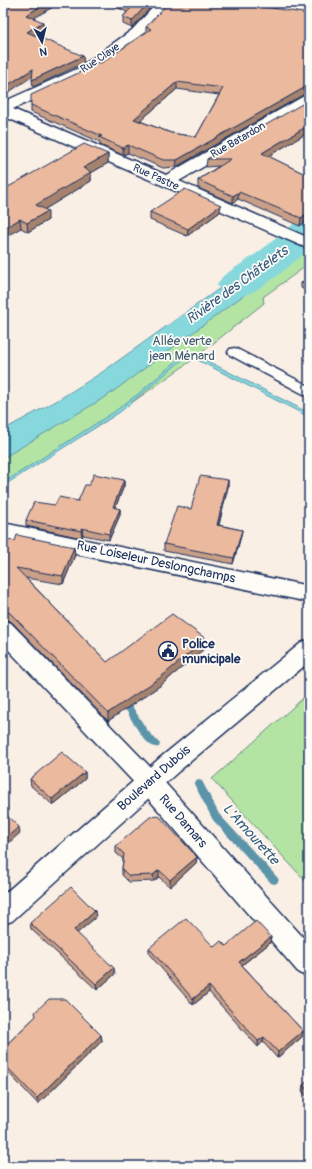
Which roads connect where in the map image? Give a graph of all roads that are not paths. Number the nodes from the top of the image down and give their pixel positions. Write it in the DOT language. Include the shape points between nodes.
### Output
graph roads {
  1 [pos="165,3"];
  2 [pos="309,99"];
  3 [pos="3,109"];
  4 [pos="166,182"];
  5 [pos="309,244"];
  6 [pos="236,352"];
  7 [pos="309,392"];
  8 [pos="3,531"];
  9 [pos="309,594"];
  10 [pos="3,629"];
  11 [pos="309,649"];
  12 [pos="149,782"];
  13 [pos="3,912"];
  14 [pos="309,964"];
  1 -- 3 [label="street, Rue Claye" via="137,33 84,71"];
  2 -- 4 [label="street, Rue Batardon"];
  3 -- 4 [label="street, Rue Pastre"];
  4 -- 5 [label="street, Rue Pastre"];
  6 -- 7 [label="lane"];
  8 -- 9 [label="street, Rue Loiseleur Deslongchamps"];
  10 -- 12 [label="street, Rue Damars"];
  11 -- 12 [label="street, Boulevard Dubois"];
  12 -- 13 [label="street, Boulevard Dubois"];
  12 -- 14 [label="street, Rue Damars"];
}
